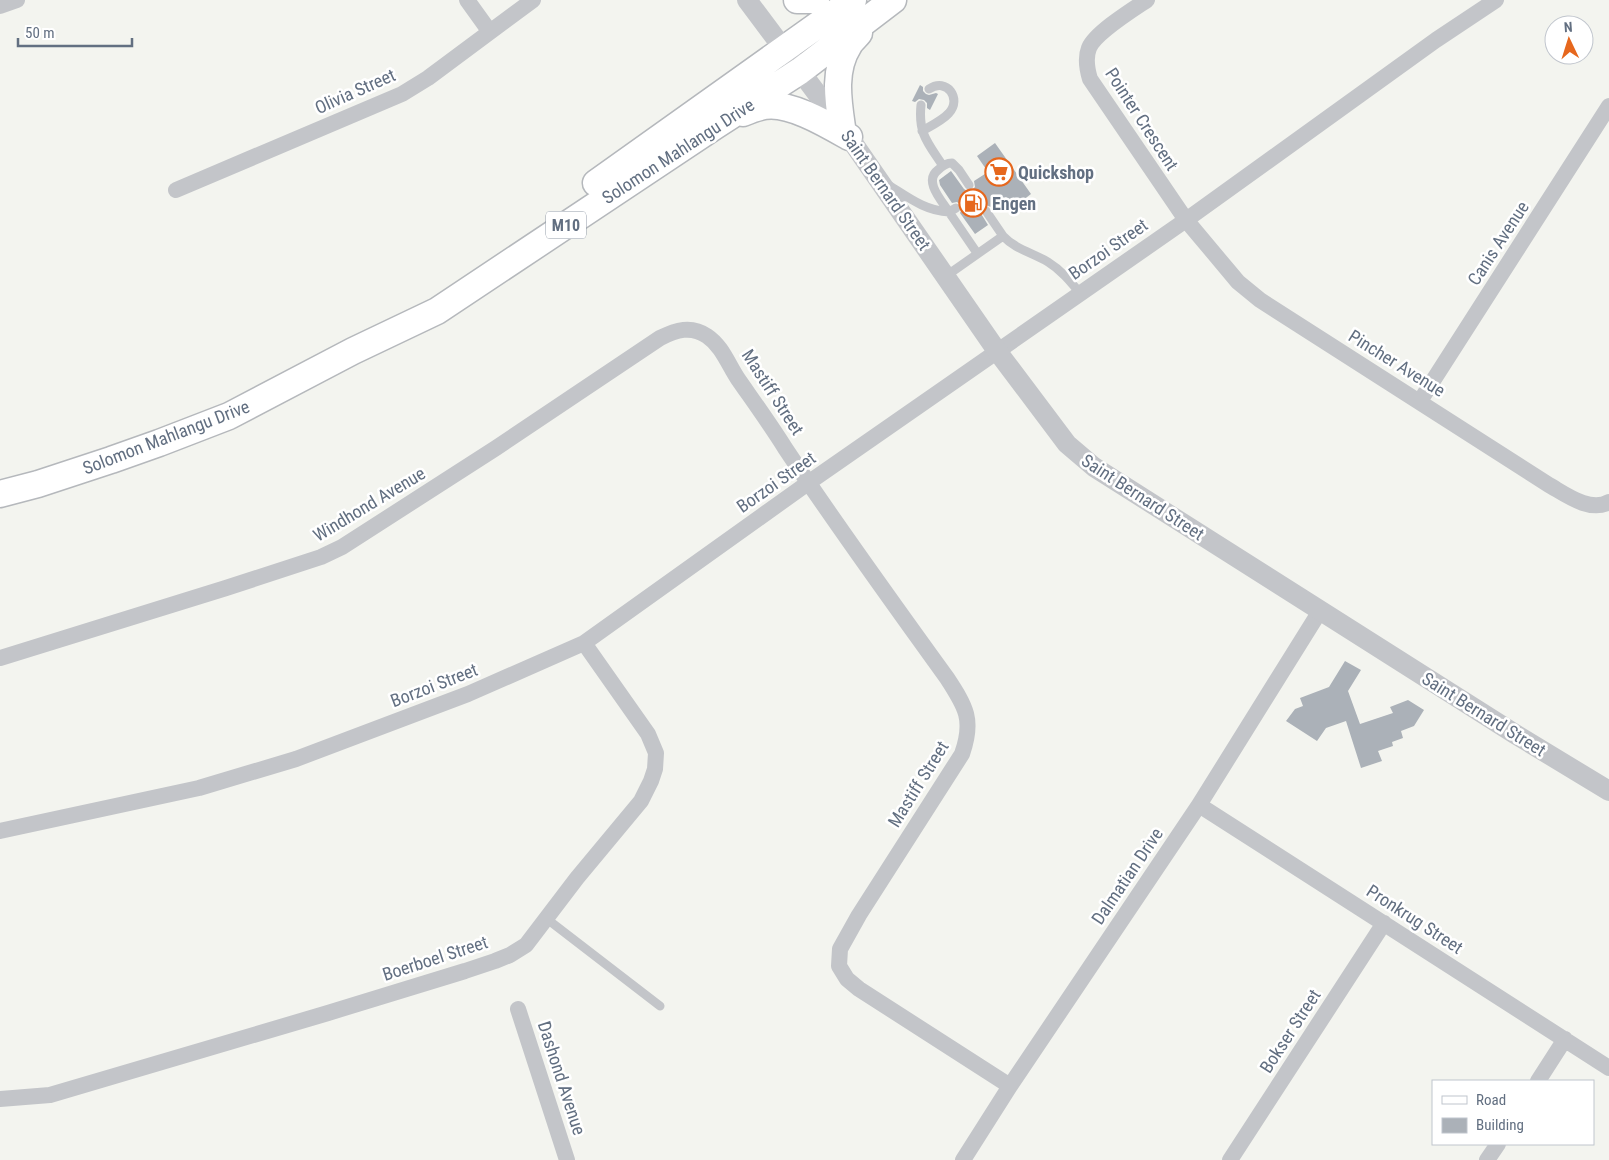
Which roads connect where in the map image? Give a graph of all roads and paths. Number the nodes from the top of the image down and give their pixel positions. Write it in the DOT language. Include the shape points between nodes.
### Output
graph roads {
  1 [pos="17,0"];
  2 [pos="467,0"];
  3 [pos="533,0"];
  4 [pos="747,0"];
  5 [pos="797,0"];
  6 [pos="816,0"];
  7 [pos="854,0"];
  8 [pos="1146,0"];
  9 [pos="1496,0"];
  10 [pos="0,6"];
  11 [pos="885,7"];
  12 [pos="490,32"];
  13 [pos="784,49"];
  14 [pos="800,71"];
  15 [pos="929,90"];
  16 [pos="921,105"];
  17 [pos="1609,106"];
  18 [pos="715,126"];
  19 [pos="922,131"];
  20 [pos="846,132"];
  21 [pos="943,166"];
  22 [pos="879,180"];
  23 [pos="969,185"];
  24 [pos="176,190"];
  25 [pos="953,210"];
  26 [pos="986,211"];
  27 [pos="1186,220"];
  28 [pos="1003,236"];
  29 [pos="977,252"];
  30 [pos="946,276"];
  31 [pos="1080,293"];
  32 [pos="697,331"];
  33 [pos="353,351"];
  34 [pos="997,351"];
  35 [pos="1420,401"];
  36 [pos="808,483"];
  37 [pos="0,494"];
  38 [pos="1609,502"];
  39 [pos="1320,611"];
  40 [pos="584,644"];
  41 [pos="0,658"];
  42 [pos="1609,792"];
  43 [pos="1199,805"];
  44 [pos="0,832"];
  45 [pos="547,919"];
  46 [pos="1384,923"];
  47 [pos="660,1006"];
  48 [pos="518,1009"];
  49 [pos="1565,1039"];
  50 [pos="1609,1068"];
  51 [pos="1539,1080"];
  52 [pos="1010,1086"];
  53 [pos="0,1099"];
  54 [pos="1497,1145"];
  55 [pos="568,1160"];
  56 [pos="962,1160"];
  57 [pos="1230,1160"];
  58 [pos="1487,1160"];
  1 -- 10 [label="street"];
  2 -- 12 [label="street"];
  3 -- 12 [label="street, Olivia Street"];
  4 -- 13 [label="street, Saint Bernard Street"];
  5 -- 6 [label="main road"];
  7 -- 13 [label="main road, Solomon Mahlangu Drive / M10"];
  8 -- 27 [label="street, Pointer Crescent" via="1096,38 1087,55 1087,68 1090,79"];
  9 -- 27 [label="street, Borzoi Street"];
  11 -- 14 [label="main road, Solomon Mahlangu Drive"];
  11 -- 20 [label="main road" via="848,45 842,64 838,99"];
  12 -- 24 [label="street, Olivia Street" via="402,94"];
  13 -- 14 [label="street, Saint Bernard Street"];
  13 -- 33 [label="main road, Solomon Mahlangu Drive / M10" via="630,160"];
  14 -- 18 [label="main road, Solomon Mahlangu Drive / M10"];
  14 -- 20 [label="street, Saint Bernard Street"];
  15 -- 19 [label="lane" via="938,84 944,86 950,90 954,100 950,112"];
  16 -- 19 [label="lane" via="919,120"];
  17 -- 35 [label="street, Canis Avenue"];
  18 -- 20 [label="main road" via="766,105 796,111"];
  18 -- 33 [label="main road, Solomon Mahlangu Drive / M10" via="437,311"];
  19 -- 21 [label="lane"];
  20 -- 22 [label="street, Saint Bernard Street"];
  21 -- 23 [label="lane" via="949,163 955,166"];
  21 -- 25 [label="lane" via="935,172 932,181 936,192"];
  22 -- 25 [label="lane" via="922,206"];
  22 -- 30 [label="street, Saint Bernard Street"];
  25 -- 29 [label="lane"];
  26 -- 28 [label="lane"];
  27 -- 31 [label="street, Borzoi Street"];
  27 -- 35 [label="street, Pincher Avenue" via="1238,282 1260,300"];
  28 -- 29 [label="lane"];
  28 -- 31 [label="lane" via="1061,272"];
  29 -- 30 [label="lane"];
  30 -- 34 [label="street, Saint Bernard Street"];
  31 -- 34 [label="street, Borzoi Street"];
  32 -- 36 [label="street, Mastiff Street" via="721,350"];
  32 -- 41 [label="street, Windhond Avenue" via="684,329 660,338 342,547 226,588"];
  33 -- 37 [label="main road, Solomon Mahlangu Drive" via="229,416 102,463"];
  34 -- 36 [label="street, Borzoi Street"];
  34 -- 39 [label="street, Saint Bernard Street" via="1077,454"];
  35 -- 38 [label="street, Pincher Avenue" via="1508,460 1577,500 1596,506"];
  36 -- 40 [label="street, Borzoi Street"];
  36 -- 52 [label="street, Mastiff Street" via="961,700 969,728 962,754 858,915 840,949 839,966 859,989"];
  39 -- 42 [label="street, Saint Bernard Street"];
  39 -- 43 [label="street, Dalmatian Drive"];
  40 -- 44 [label="street, Borzoi Street" via="468,694 296,759 199,788"];
  40 -- 45 [label="street, Boerboel Street" via="648,734 656,753 655,769 640,801 576,878"];
  43 -- 46 [label="street, Pronkrug Street"];
  43 -- 52 [label="street, Dalmatian Drive"];
  45 -- 47 [label="lane"];
  45 -- 53 [label="street, Boerboel Street" via="526,945 495,961 50,1095"];
  46 -- 49 [label="street, Pronkrug Street"];
  46 -- 57 [label="street, Bokser Street"];
  48 -- 55 [label="street, Dashond Avenue"];
  49 -- 50 [label="street, Pronkrug Street"];
  49 -- 51 [label="street"];
  52 -- 56 [label="street, Dalmatian Drive"];
  54 -- 58 [label="street"];
}
